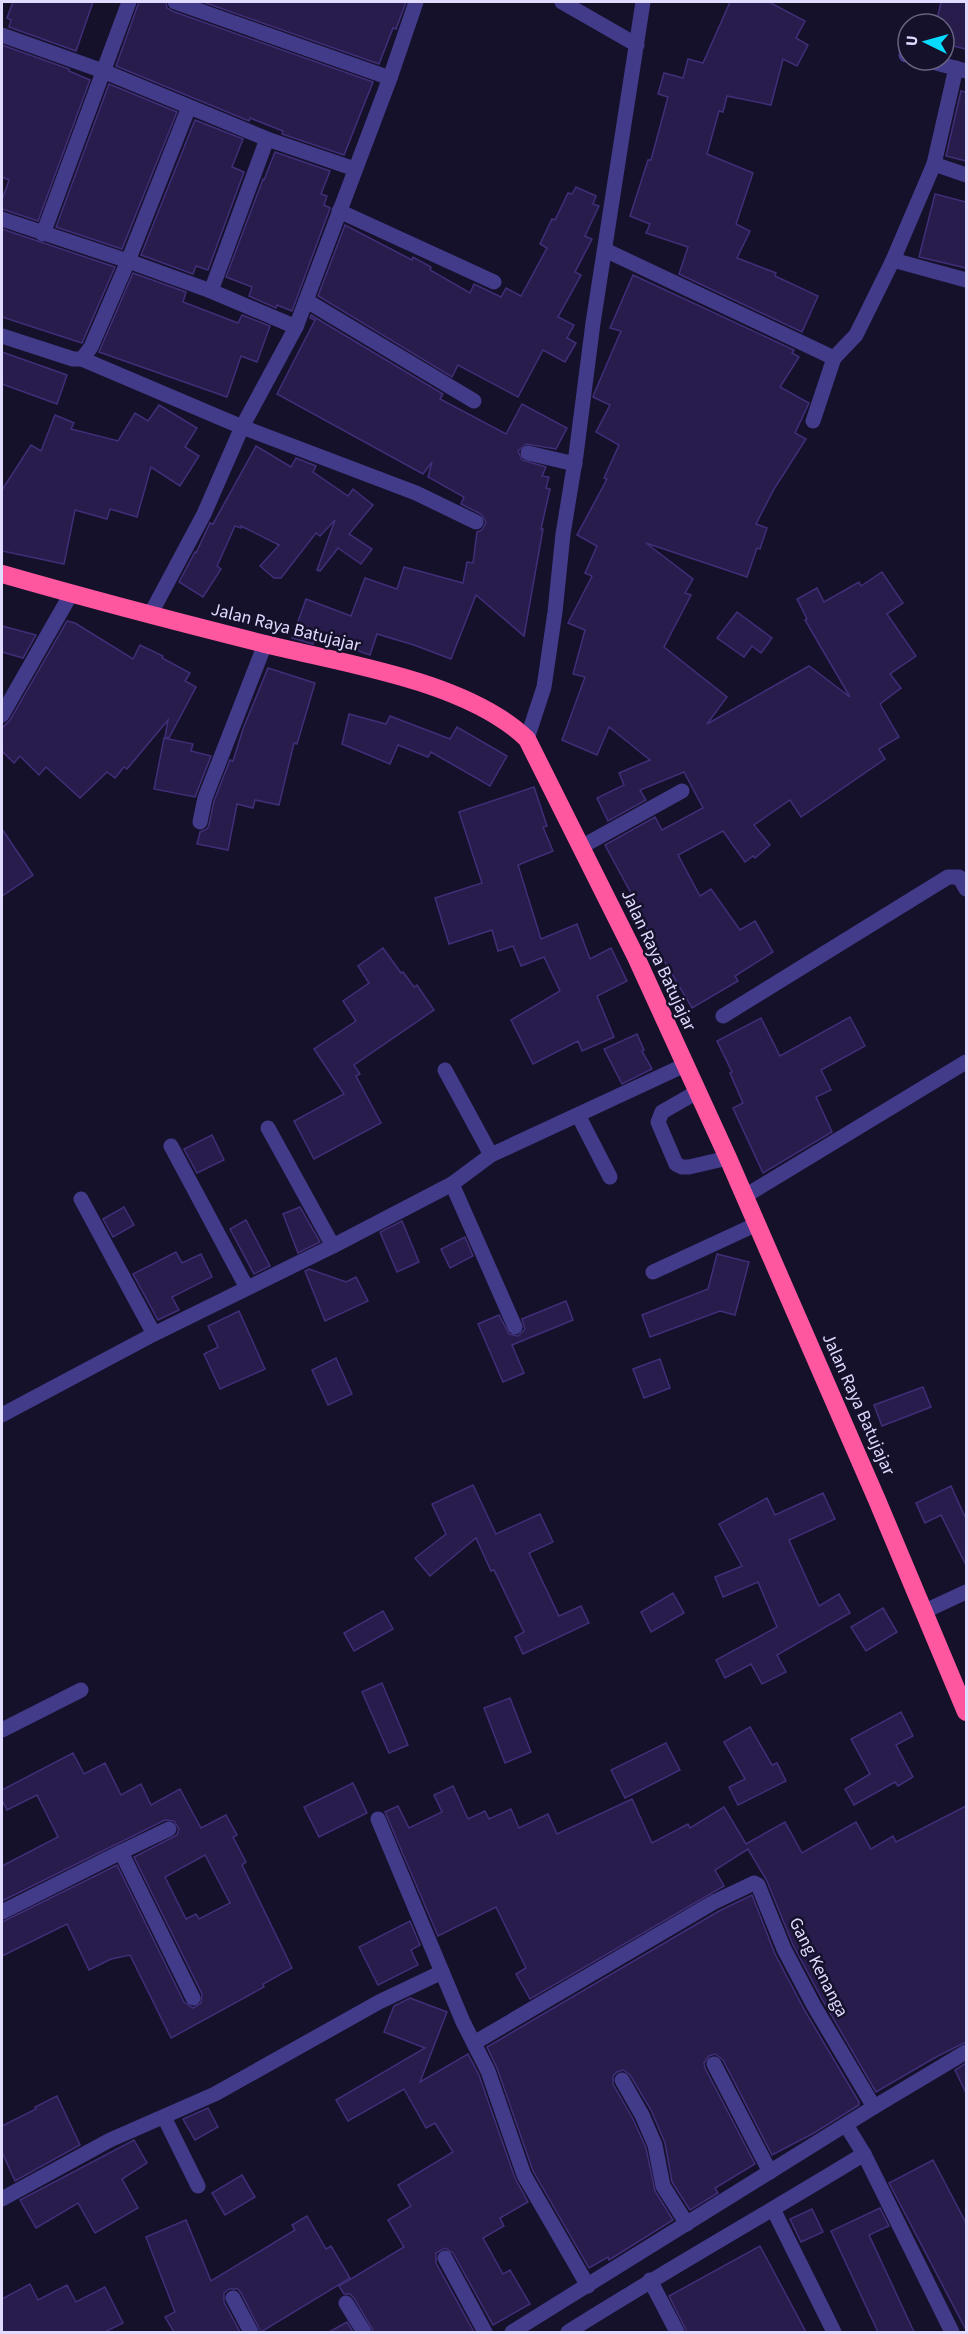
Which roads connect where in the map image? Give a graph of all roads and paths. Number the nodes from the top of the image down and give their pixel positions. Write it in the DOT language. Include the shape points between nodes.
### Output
graph roads {
  1 [pos="129,2"];
  2 [pos="175,2"];
  3 [pos="416,2"];
  4 [pos="562,2"];
  5 [pos="642,2"];
  6 [pos="2,35"];
  7 [pos="637,45"];
  8 [pos="961,70"];
  9 [pos="103,71"];
  10 [pos="390,78"];
  11 [pos="189,108"];
  12 [pos="267,139"];
  13 [pos="934,164"];
  14 [pos="355,169"];
  15 [pos="966,175"];
  16 [pos="339,211"];
  17 [pos="2,219"];
  18 [pos="43,234"];
  19 [pos="604,250"];
  20 [pos="893,260"];
  21 [pos="128,261"];
  22 [pos="966,280"];
  23 [pos="494,282"];
  24 [pos="211,291"];
  25 [pos="307,301"];
  26 [pos="296,327"];
  27 [pos="2,336"];
  28 [pos="834,358"];
  29 [pos="82,359"];
  30 [pos="474,401"];
  31 [pos="813,421"];
  32 [pos="243,427"];
  33 [pos="528,453"];
  34 [pos="575,464"];
  35 [pos="476,522"];
  36 [pos="2,574"];
  37 [pos="70,594"];
  38 [pos="150,615"];
  39 [pos="265,644"];
  40 [pos="2,715"];
  41 [pos="531,746"];
  42 [pos="682,791"];
  43 [pos="200,822"];
  44 [pos="581,847"];
  45 [pos="966,889"];
  46 [pos="723,1016"];
  47 [pos="966,1062"];
  48 [pos="685,1065"];
  49 [pos="445,1070"];
  50 [pos="697,1092"];
  51 [pos="578,1115"];
  52 [pos="268,1128"];
  53 [pos="171,1146"];
  54 [pos="491,1155"];
  55 [pos="728,1158"];
  56 [pos="610,1177"];
  57 [pos="452,1184"];
  58 [pos="745,1196"];
  59 [pos="81,1199"];
  60 [pos="757,1224"];
  61 [pos="333,1246"];
  62 [pos="654,1272"];
  63 [pos="248,1288"];
  64 [pos="515,1327"];
  65 [pos="154,1334"];
  66 [pos="2,1414"];
  67 [pos="966,1593"];
  68 [pos="923,1611"];
  69 [pos="81,1690"];
  70 [pos="962,1690"];
  71 [pos="966,1712"];
  72 [pos="2,1730"];
  73 [pos="378,1819"];
  74 [pos="169,1829"];
  75 [pos="121,1852"];
  76 [pos="2,1912"];
  77 [pos="442,1972"];
  78 [pos="193,1998"];
  79 [pos="474,2043"];
  80 [pos="966,2052"];
  81 [pos="714,2064"];
  82 [pos="622,2080"];
  83 [pos="874,2107"];
  84 [pos="164,2117"];
  85 [pos="846,2125"];
  86 [pos="864,2154"];
  87 [pos="770,2172"];
  88 [pos="198,2186"];
  89 [pos="2,2199"];
  90 [pos="773,2210"];
  91 [pos="687,2224"];
  92 [pos="445,2258"];
  93 [pos="650,2280"];
  94 [pos="588,2286"];
  95 [pos="233,2298"];
  96 [pos="346,2303"];
  97 [pos="251,2332"];
  98 [pos="364,2332"];
  99 [pos="485,2332"];
  100 [pos="512,2332"];
  101 [pos="568,2332"];
  102 [pos="677,2332"];
  103 [pos="834,2332"];
  104 [pos="952,2332"];
  1 -- 9 [label="street"];
  2 -- 10 [label="street"];
  3 -- 10 [label="street"];
  4 -- 7 [label="street"];
  5 -- 7 [label="street"];
  6 -- 9 [label="street"];
  7 -- 19 [label="street"];
  8 -- 13 [label="street"];
  9 -- 11 [label="street"];
  9 -- 18 [label="street"];
  10 -- 14 [label="street"];
  11 -- 12 [label="street"];
  11 -- 21 [label="street"];
  12 -- 14 [label="street"];
  12 -- 24 [label="street"];
  13 -- 15 [label="street"];
  13 -- 20 [label="street"];
  14 -- 16 [label="street"];
  16 -- 23 [label="street"];
  16 -- 25 [label="street"];
  17 -- 18 [label="street"];
  18 -- 21 [label="street"];
  19 -- 28 [label="street"];
  19 -- 34 [label="street"];
  20 -- 22 [label="street"];
  20 -- 28 [label="street" via="856,334"];
  21 -- 24 [label="street"];
  21 -- 29 [label="street" via="91,347"];
  24 -- 26 [label="street"];
  25 -- 26 [label="street"];
  25 -- 30 [label="street"];
  26 -- 32 [label="street"];
  27 -- 29 [label="street"];
  28 -- 31 [label="street"];
  29 -- 32 [label="street"];
  32 -- 35 [label="street" via="416,493"];
  32 -- 38 [label="street" via="204,514"];
  33 -- 34 [label="street"];
  34 -- 41 [label="street" via="544,687"];
  36 -- 37 [label="highway, Jalan Raya Batujajar"];
  37 -- 38 [label="highway, Jalan Raya Batujajar"];
  37 -- 40 [label="street"];
  38 -- 39 [label="highway, Jalan Raya Batujajar"];
  39 -- 41 [label="highway, Jalan Raya Batujajar" via="421,682 492,712 513,725"];
  39 -- 43 [label="street"];
  41 -- 44 [label="highway, Jalan Raya Batujajar"];
  42 -- 44 [label="street"];
  44 -- 48 [label="highway, Jalan Raya Batujajar"];
  45 -- 46 [label="street" via="959,877 948,877"];
  47 -- 58 [label="street"];
  48 -- 50 [label="highway, Jalan Raya Batujajar"];
  48 -- 51 [label="street"];
  49 -- 54 [label="street"];
  50 -- 55 [label="highway, Jalan Raya Batujajar"];
  50 -- 55 [label="street" via="662,1112 657,1122 676,1164 689,1167"];
  51 -- 54 [label="street"];
  51 -- 56 [label="street"];
  52 -- 61 [label="street"];
  53 -- 63 [label="street"];
  54 -- 57 [label="street"];
  55 -- 58 [label="highway, Jalan Raya Batujajar"];
  57 -- 61 [label="street"];
  57 -- 64 [label="street"];
  58 -- 60 [label="highway, Jalan Raya Batujajar"];
  59 -- 65 [label="street"];
  60 -- 62 [label="street"];
  60 -- 68 [label="highway, Jalan Raya Batujajar"];
  61 -- 63 [label="street"];
  63 -- 65 [label="street"];
  65 -- 66 [label="street"];
  67 -- 68 [label="street"];
  68 -- 70 [label="highway, Jalan Raya Batujajar"];
  69 -- 72 [label="street"];
  70 -- 71 [label="highway, Jalan Raya Batujajar"];
  73 -- 77 [label="street"];
  74 -- 75 [label="street"];
  75 -- 76 [label="street"];
  75 -- 78 [label="street"];
  77 -- 79 [label="street"];
  77 -- 84 [label="street" via="379,2002 215,2094"];
  79 -- 83 [label="street, Gang Kenanga" via="714,1902 750,1884 758,1885 784,1949"];
  79 -- 94 [label="street" via="488,2071 524,2175"];
  80 -- 83 [label="street"];
  81 -- 87 [label="street"];
  82 -- 91 [label="street" via="655,2145 663,2187"];
  83 -- 85 [label="street"];
  84 -- 88 [label="street"];
  84 -- 89 [label="street" via="110,2140"];
  85 -- 86 [label="street"];
  85 -- 87 [label="street"];
  86 -- 90 [label="street"];
  86 -- 104 [label="street"];
  87 -- 91 [label="street"];
  90 -- 93 [label="street"];
  90 -- 103 [label="street"];
  91 -- 94 [label="street"];
  92 -- 99 [label="street"];
  93 -- 101 [label="street"];
  93 -- 102 [label="street"];
  94 -- 100 [label="street"];
  95 -- 97 [label="street"];
  96 -- 98 [label="street"];
}
